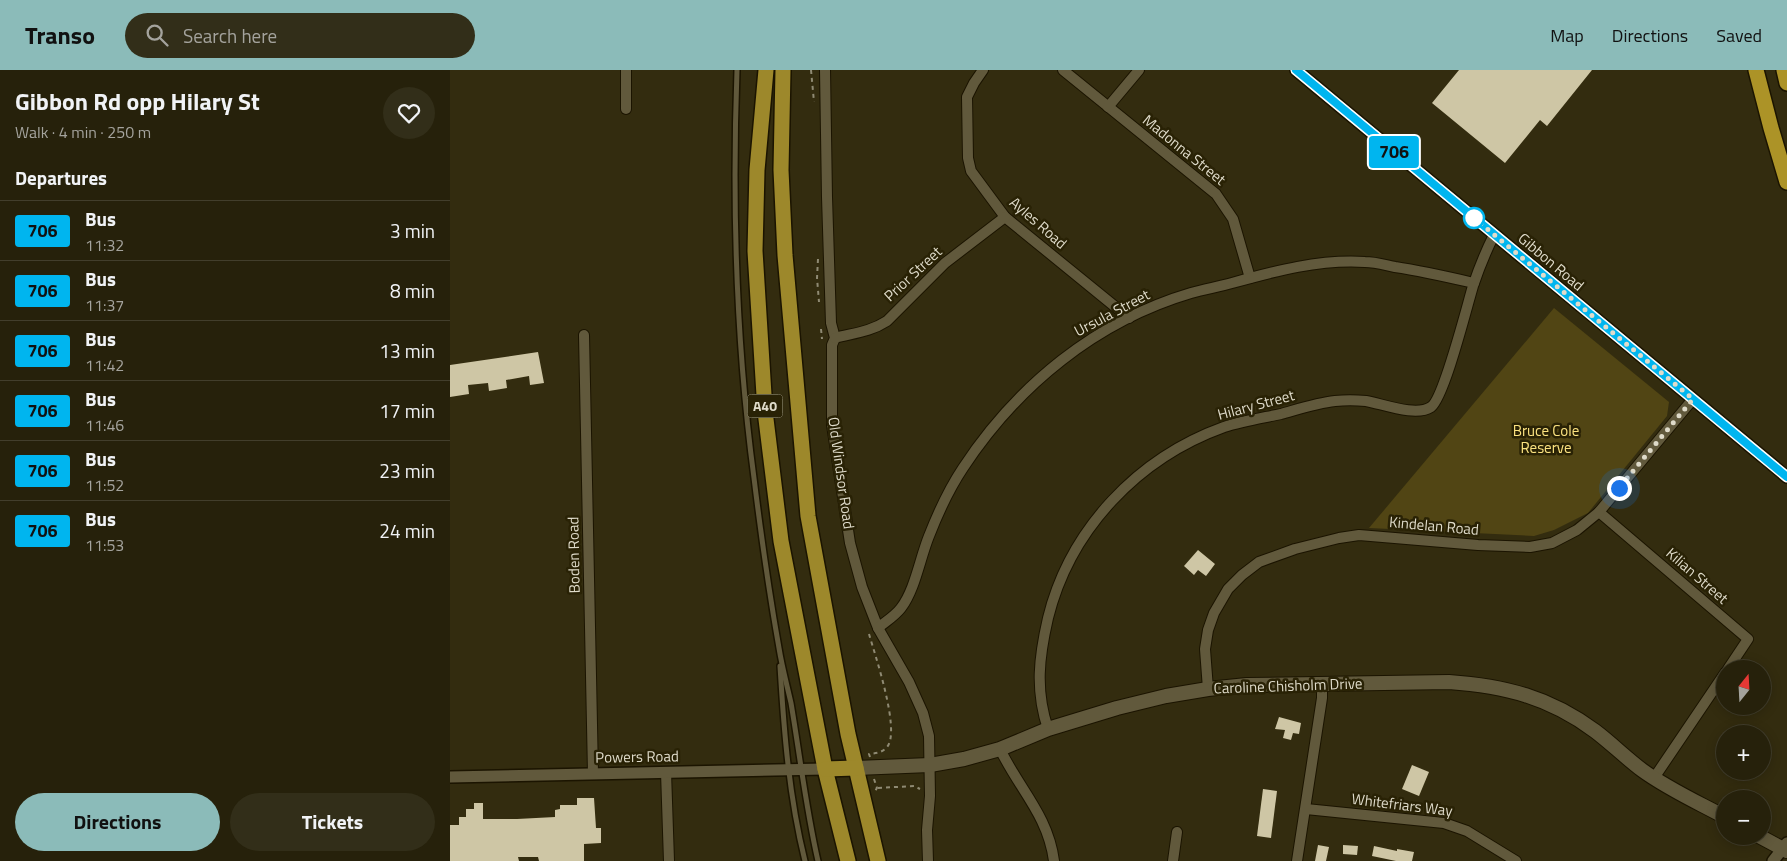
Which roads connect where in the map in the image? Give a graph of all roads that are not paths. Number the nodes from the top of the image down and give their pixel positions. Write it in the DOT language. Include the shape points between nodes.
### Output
graph roads {
  1 [pos="626,70"];
  2 [pos="737,70"];
  3 [pos="766,70"];
  4 [pos="784,70"];
  5 [pos="825,70"];
  6 [pos="983,70"];
  7 [pos="1064,70"];
  8 [pos="1139,70"];
  9 [pos="1296,70"];
  10 [pos="1756,70"];
  11 [pos="1784,70"];
  12 [pos="1787,83"];
  13 [pos="1108,107"];
  14 [pos="626,109"];
  15 [pos="1787,182"];
  16 [pos="1005,216"];
  17 [pos="1494,235"];
  18 [pos="1250,278"];
  19 [pos="1474,283"];
  20 [pos="1128,318"];
  21 [pos="584,335"];
  22 [pos="835,338"];
  23 [pos="1693,399"];
  24 [pos="1787,477"];
  25 [pos="1599,512"];
  26 [pos="878,628"];
  27 [pos="779,648"];
  28 [pos="1734,660"];
  29 [pos="1322,684"];
  30 [pos="1716,686"];
  31 [pos="1208,689"];
  32 [pos="1048,729"];
  33 [pos="1000,749"];
  34 [pos="930,765"];
  35 [pos="788,768"];
  36 [pos="801,768"];
  37 [pos="856,768"];
  38 [pos="826,769"];
  39 [pos="666,772"];
  40 [pos="593,773"];
  41 [pos="450,777"];
  42 [pos="1654,778"];
  43 [pos="1306,809"];
  44 [pos="1716,812"];
  45 [pos="1177,832"];
  46 [pos="1771,841"];
  47 [pos="1786,847"];
  48 [pos="669,861"];
  49 [pos="804,861"];
  50 [pos="818,861"];
  51 [pos="848,861"];
  52 [pos="878,861"];
  53 [pos="928,861"];
  54 [pos="1054,861"];
  55 [pos="1172,861"];
  56 [pos="1297,861"];
  57 [pos="1517,861"];
  58 [pos="1773,861"];
  1 -- 14 [label="street"];
  2 -- 27 [label="lane" via="736,223 741,346 754,477"];
  3 -- 38 [label="highway, A40" via="756,170 755,251 765,411 781,541"];
  4 -- 37 [label="highway, A40" via="781,170 785,255 808,516"];
  5 -- 22 [label="street, Old Windsor Road" via="831,323"];
  6 -- 16 [label="street, Ayles Road" via="967,97 968,158 971,171"];
  7 -- 13 [label="street, Madonna Street"];
  8 -- 13 [label="street"];
  9 -- 17 [label="street, Gibbon Road"];
  10 -- 15 [label="highway"];
  11 -- 12 [label="highway"];
  13 -- 18 [label="street, Madonna Street" via="1216,194 1233,219"];
  16 -- 20 [label="street, Ayles Road"];
  16 -- 22 [label="street, Prior Street" via="945,263 887,321 869,330"];
  17 -- 19 [label="street, Hilary Street"];
  17 -- 23 [label="street, Gibbon Road"];
  18 -- 19 [label="street, Ursula Street" via="1330,262 1366,262"];
  18 -- 20 [label="street, Ursula Street" via="1190,293"];
  19 -- 32 [label="street, Hilary Street" via="1442,390 1432,406 1415,410 1364,401 1335,401 1225,427 1170,453 1142,472 1116,496 1096,517 1079,543 1053,598 1042,648 1039,689"];
  20 -- 26 [label="street, Ursula Street" via="1093,337 1058,362 998,419 962,469 946,498 901,609"];
  21 -- 40 [label="street, Boden Road"];
  22 -- 26 [label="street, Old Windsor Road" via="832,345 832,425 850,543"];
  23 -- 24 [label="street, Gibbon Road"];
  23 -- 25 [label="street, Kindelan Road"];
  25 -- 28 [label="street, Kilian Street" via="1748,639"];
  25 -- 31 [label="street, Kindelan Road" via="1567,536 1530,547 1359,535 1304,547 1259,562 1228,589 1214,612 1205,649"];
  26 -- 34 [label="street, Old Windsor Road" via="923,714 930,744"];
  27 -- 35 [label="lane"];
  27 -- 36 [label="lane"];
  29 -- 31 [label="main road, Caroline Chisholm Drive"];
  29 -- 42 [label="main road, Caroline Chisholm Drive" via="1449,682 1507,689 1542,701 1578,720"];
  29 -- 43 [label="street"];
  30 -- 42 [label="street"];
  31 -- 32 [label="main road, Caroline Chisholm Drive" via="1136,703"];
  32 -- 33 [label="main road, Caroline Chisholm Drive"];
  33 -- 34 [label="main road, Caroline Chisholm Drive"];
  33 -- 54 [label="street" via="1009,769 1043,821"];
  34 -- 37 [label="main road, Caroline Chisholm Drive"];
  34 -- 53 [label="street, Old Windsor Road"];
  35 -- 36 [label="street, Powers Road"];
  35 -- 39 [label="street, Powers Road"];
  35 -- 49 [label="lane"];
  36 -- 38 [label="street, Powers Road"];
  36 -- 50 [label="lane"];
  37 -- 38 [label="highway, Caroline Chisholm Drive"];
  37 -- 52 [label="highway, A40"];
  38 -- 51 [label="highway, A40"];
  39 -- 40 [label="street, Powers Road"];
  39 -- 48 [label="street"];
  40 -- 41 [label="street, Powers Road"];
  42 -- 44 [label="main road, Caroline Chisholm Drive"];
  43 -- 56 [label="street"];
  43 -- 57 [label="street, Whitefriars Way" via="1444,823 1467,831"];
  45 -- 55 [label="street"];
  46 -- 47 [label="main road"];
  47 -- 58 [label="street"];
}
